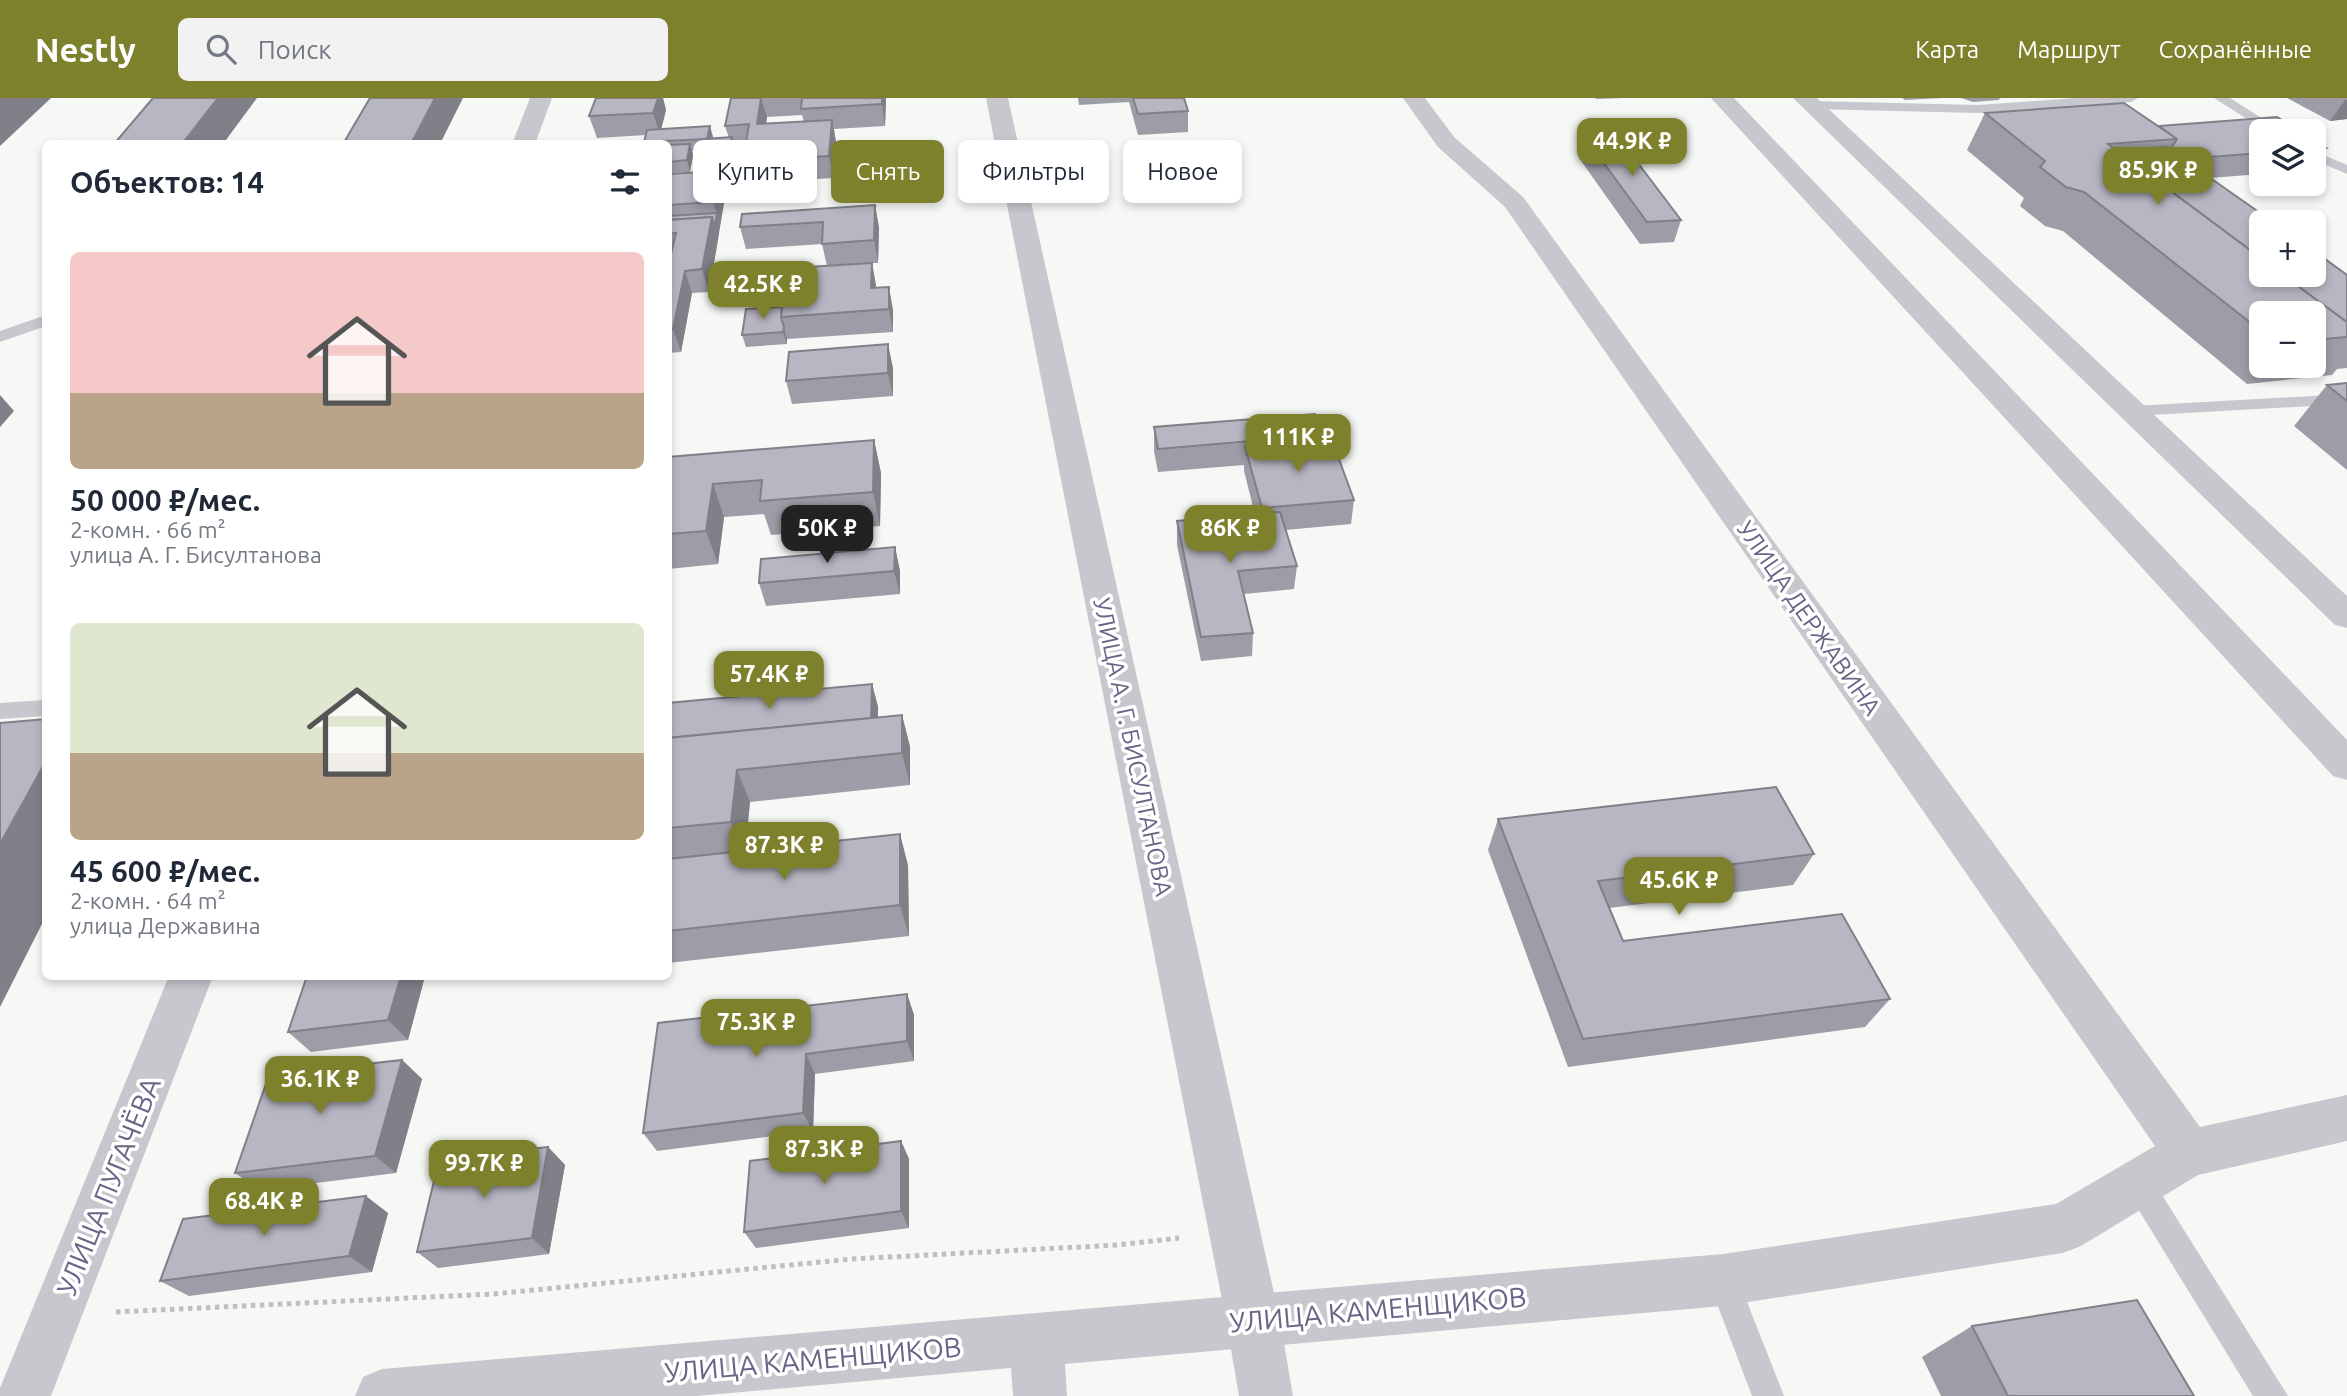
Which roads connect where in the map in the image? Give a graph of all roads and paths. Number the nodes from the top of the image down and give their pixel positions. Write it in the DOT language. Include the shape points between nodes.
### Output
graph roads {
  1 [pos="541,98"];
  2 [pos="552,98"];
  3 [pos="998,98"];
  4 [pos="1414,98"];
  5 [pos="1722,98"];
  6 [pos="2131,98"];
  7 [pos="2221,98"];
  8 [pos="1808,102"];
  9 [pos="2255,119"];
  10 [pos="525,140"];
  11 [pos="2326,160"];
  12 [pos="2347,170"];
  13 [pos="42,321"];
  14 [pos="0,337"];
  15 [pos="2347,399"];
  16 [pos="2133,411"];
  17 [pos="2347,616"];
  18 [pos="42,708"];
  19 [pos="0,711"];
  20 [pos="2347,765"];
  21 [pos="189,980"];
  22 [pos="2347,1118"];
  23 [pos="2189,1153"];
  24 [pos="2137,1181"];
  25 [pos="1234,1231"];
  26 [pos="1723,1280"];
  27 [pos="57,1315"];
  28 [pos="1253,1320"];
  29 [pos="1037,1340"];
  30 [pos="24,1396"];
  31 [pos="382,1396"];
  32 [pos="1040,1396"];
  33 [pos="1266,1396"];
  34 [pos="1768,1396"];
  35 [pos="2272,1396"];
  1 -- 2 [label="street"];
  1 -- 10 [label="street"];
  3 -- 25 [label="street, УЛИЦА А. Г. БИСУЛТАНОВА"];
  4 -- 23 [label="street, УЛИЦА ДЕРЖАВИНА" via="1450,148 1514,202"];
  5 -- 20 [label="street"];
  6 -- 8 [label="lane" via="1978,109"];
  7 -- 9 [label="lane"];
  8 -- 16 [label="street"];
  11 -- 12 [label="lane"];
  13 -- 14 [label="lane"];
  15 -- 16 [label="lane"];
  16 -- 17 [label="street"];
  18 -- 19 [label="lane"];
  21 -- 27 [label="street, УЛИЦА ПУГАЧЁВА"];
  22 -- 23 [label="street, УЛИЦА КАМЕНЩИКОВ"];
  23 -- 24 [label="street, УЛИЦА КАМЕНЩИКОВ"];
  24 -- 26 [label="street, УЛИЦА КАМЕНЩИКОВ" via="2063,1228"];
  24 -- 35 [label="lane"];
  25 -- 27 [label="path" via="1117,1245 852,1259 493,1294"];
  25 -- 28 [label="street, УЛИЦА А. Г. БИСУЛТАНОВА"];
  26 -- 28 [label="street, УЛИЦА КАМЕНЩИКОВ"];
  26 -- 34 [label="lane"];
  27 -- 30 [label="street, УЛИЦА ПУГАЧЁВА"];
  28 -- 29 [label="street, УЛИЦА КАМЕНЩИКОВ"];
  28 -- 33 [label="street, УЛИЦА А. Г. БИСУЛТАНОВА"];
  29 -- 31 [label="street, УЛИЦА КАМЕНЩИКОВ"];
  29 -- 32 [label="street"];
}
